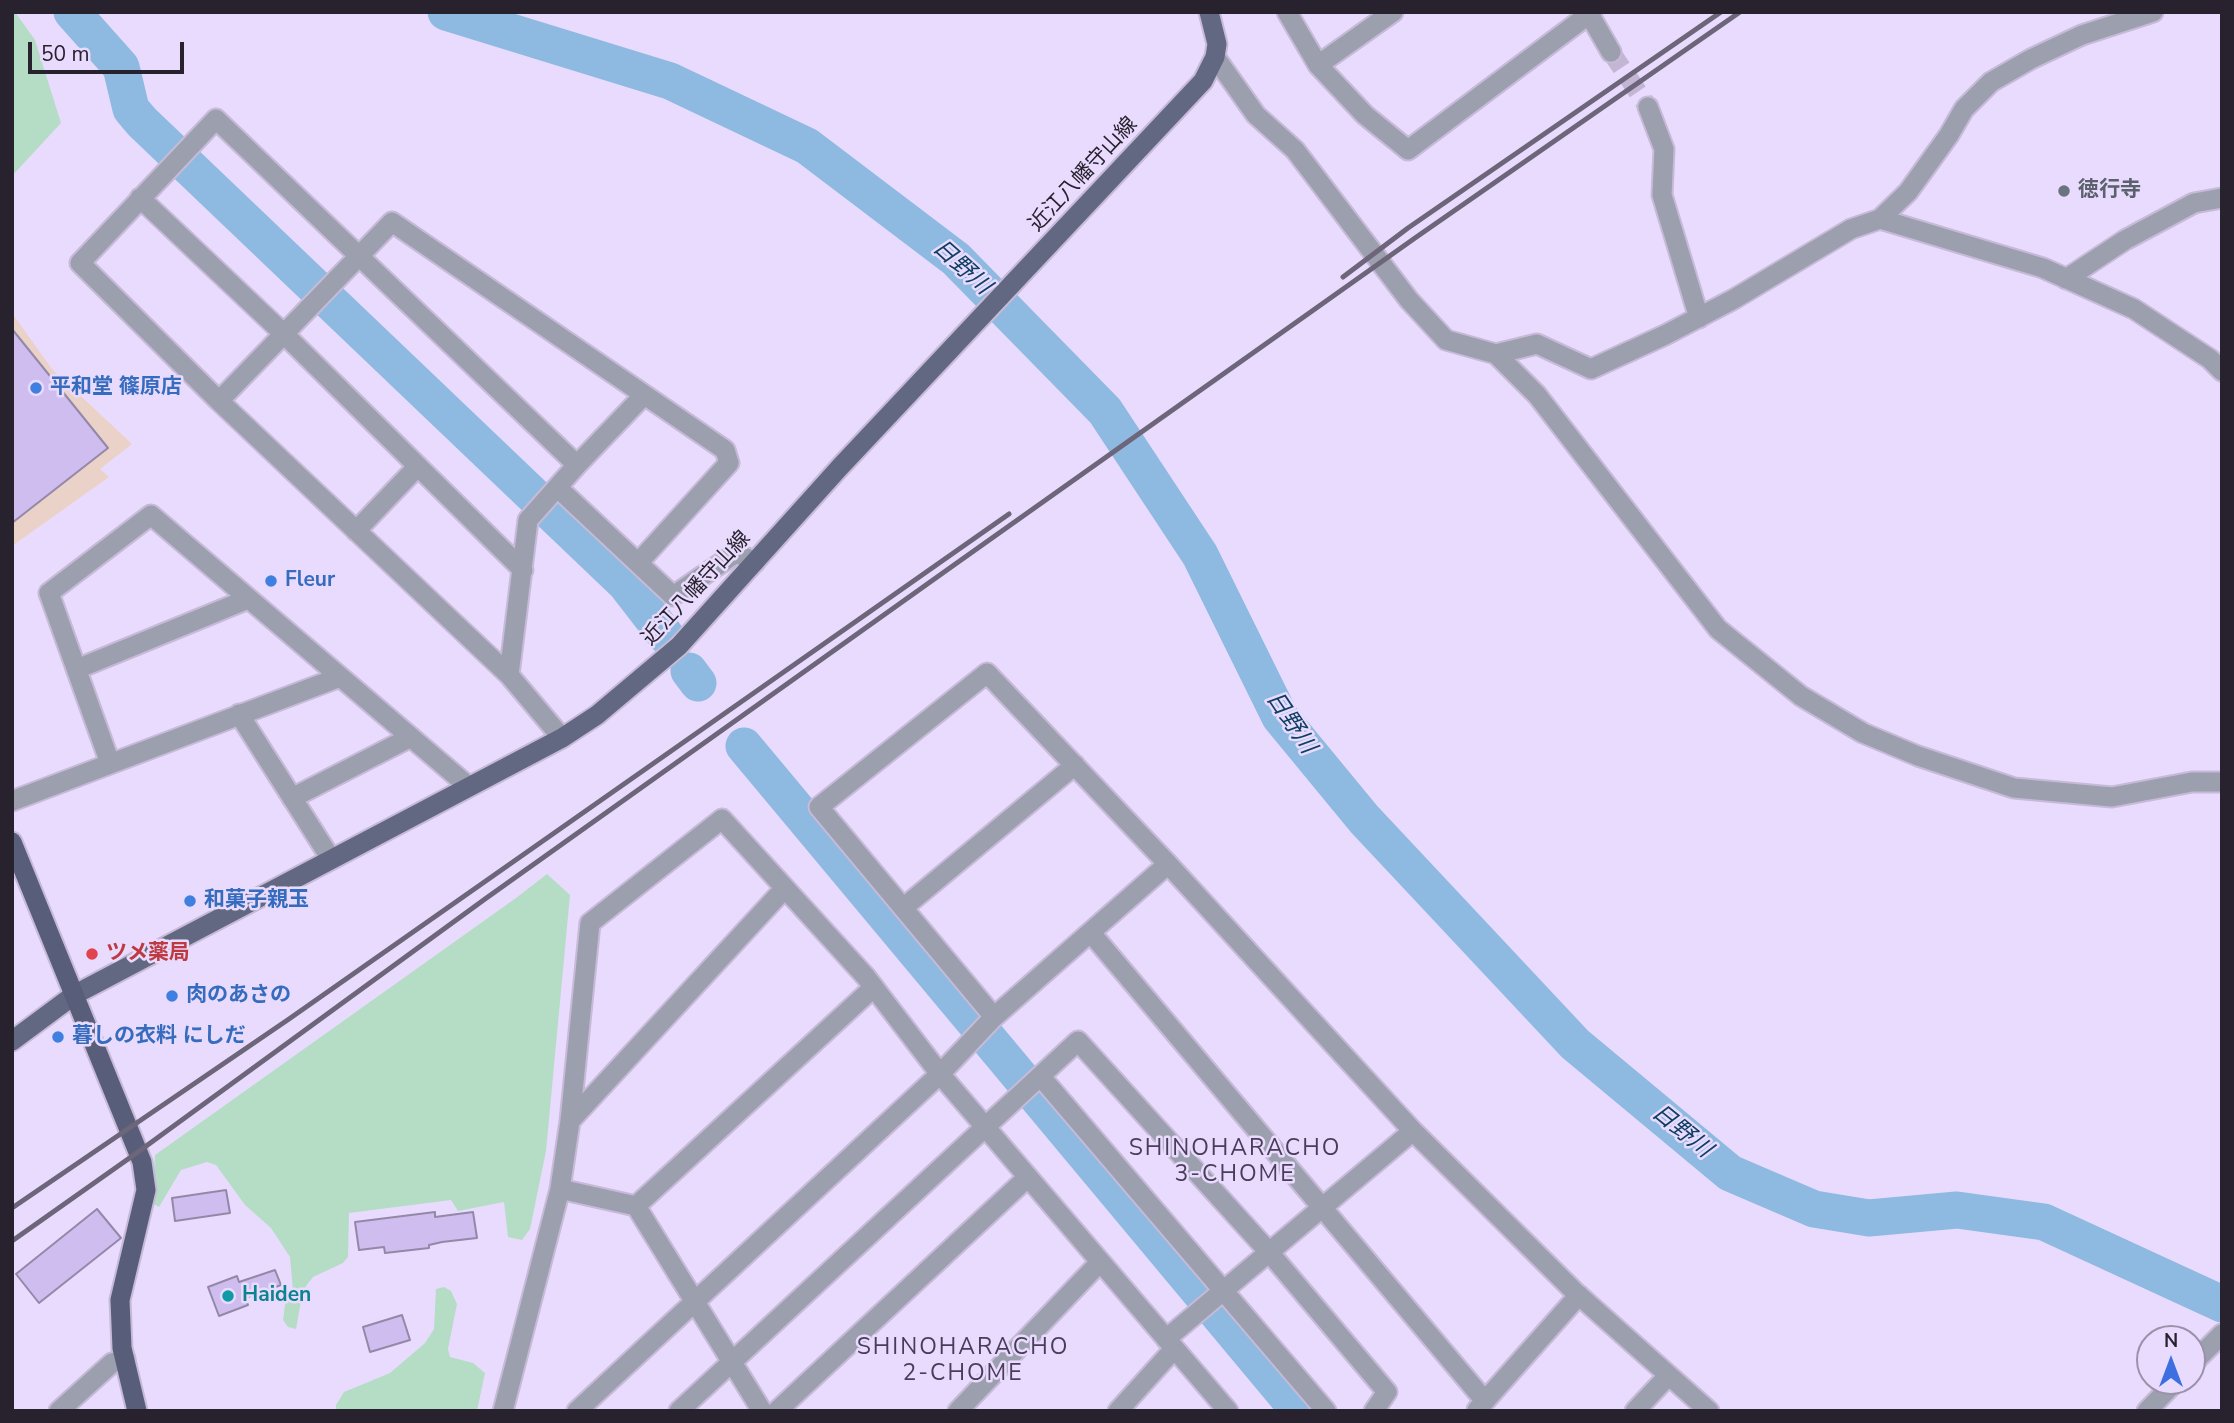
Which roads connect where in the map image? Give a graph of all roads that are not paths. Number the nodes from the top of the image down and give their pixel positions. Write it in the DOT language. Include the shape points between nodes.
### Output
graph roads {
  1 [pos="1209,12"];
  2 [pos="1287,12"];
  3 [pos="1393,12"];
  4 [pos="2153,12"];
  5 [pos="1590,13"];
  6 [pos="1611,52"];
  7 [pos="1215,57"];
  8 [pos="1318,65"];
  9 [pos="1648,107"];
  10 [pos="140,198"];
  11 [pos="2222,198"];
  12 [pos="1880,219"];
  13 [pos="358,255"];
  14 [pos="2066,279"];
  15 [pos="1699,318"];
  16 [pos="284,334"];
  17 [pos="1496,354"];
  18 [pos="2222,370"];
  19 [pos="644,395"];
  20 [pos="219,401"];
  21 [pos="577,465"];
  22 [pos="418,466"];
  23 [pos="554,492"];
  24 [pos="356,531"];
  25 [pos="639,562"];
  26 [pos="755,562"];
  27 [pos="523,570"];
  28 [pos="248,599"];
  29 [pos="77,669"];
  30 [pos="509,676"];
  31 [pos="340,677"];
  32 [pos="239,714"];
  33 [pos="411,737"];
  34 [pos="562,738"];
  35 [pos="110,763"];
  36 [pos="1075,765"];
  37 [pos="2222,782"];
  38 [pos="468,786"];
  39 [pos="292,798"];
  40 [pos="12,801"];
  41 [pos="12,842"];
  42 [pos="331,859"];
  43 [pos="1168,864"];
  44 [pos="785,888"];
  45 [pos="903,908"];
  46 [pos="1091,933"];
  47 [pos="874,987"];
  48 [pos="74,995"];
  49 [pos="985,1026"];
  50 [pos="12,1041"];
  51 [pos="940,1074"];
  52 [pos="1033,1084"];
  53 [pos="570,1121"];
  54 [pos="986,1128"];
  55 [pos="1413,1130"];
  56 [pos="1028,1177"];
  57 [pos="560,1189"];
  58 [pos="636,1206"];
  59 [pos="1321,1207"];
  60 [pos="1269,1252"];
  61 [pos="1100,1262"];
  62 [pos="1579,1295"];
  63 [pos="1214,1298"];
  64 [pos="694,1301"];
  65 [pos="2222,1334"];
  66 [pos="1170,1344"];
  67 [pos="2206,1350"];
  68 [pos="125,1359"];
  69 [pos="732,1362"];
  70 [pos="1668,1376"];
  71 [pos="2162,1395"];
  72 [pos="1480,1406"];
  73 [pos="59,1411"];
  74 [pos="137,1411"];
  75 [pos="503,1411"];
  76 [pos="577,1411"];
  77 [pos="679,1411"];
  78 [pos="762,1411"];
  79 [pos="777,1411"];
  80 [pos="958,1411"];
  81 [pos="1118,1411"];
  82 [pos="1228,1411"];
  83 [pos="1326,1411"];
  84 [pos="1374,1411"];
  85 [pos="1635,1411"];
  86 [pos="1709,1411"];
  87 [pos="2147,1411"];
  1 -- 7 [label="main road" via="1217,44"];
  2 -- 8 [label="street"];
  3 -- 8 [label="street"];
  4 -- 12 [label="street" via="2082,35 1991,82 1964,109 1908,192"];
  5 -- 6 [label="street"];
  5 -- 8 [label="street" via="1408,150 1365,115"];
  7 -- 17 [label="street" via="1256,115 1295,150 1427,320 1446,340"];
  7 -- 26 [label="main road, 近江八幡守山線" via="1203,81"];
  9 -- 15 [label="street" via="1664,149 1662,195"];
  10 -- 13 [label="street" via="216,119"];
  10 -- 16 [label="street"];
  10 -- 20 [label="street" via="80,263"];
  11 -- 14 [label="street" via="2194,203"];
  12 -- 14 [label="street"];
  12 -- 15 [label="street" via="1851,229"];
  13 -- 16 [label="street"];
  13 -- 19 [label="street" via="392,222"];
  13 -- 21 [label="street"];
  14 -- 18 [label="street" via="2134,309"];
  15 -- 17 [label="street" via="1591,369 1538,344"];
  16 -- 20 [label="street"];
  16 -- 22 [label="street"];
  17 -- 37 [label="street" via="1537,395 1717,629 1801,696 1863,733 2014,788 2112,797 2192,782"];
  19 -- 21 [label="street"];
  19 -- 25 [label="street" via="725,450 729,463"];
  20 -- 24 [label="street"];
  21 -- 23 [label="street"];
  22 -- 24 [label="street"];
  22 -- 27 [label="street"];
  23 -- 25 [label="street"];
  23 -- 27 [label="street" via="528,520"];
  24 -- 30 [label="street"];
  25 -- 26 [label="street" via="673,596 736,553"];
  26 -- 34 [label="main road, 近江八幡守山線" via="679,646 597,715"];
  27 -- 30 [label="street"];
  28 -- 29 [label="street"];
  28 -- 29 [label="street" via="151,515 50,593"];
  28 -- 31 [label="street"];
  29 -- 35 [label="street"];
  30 -- 34 [label="street"];
  31 -- 32 [label="street"];
  31 -- 33 [label="street"];
  32 -- 35 [label="street"];
  32 -- 39 [label="street"];
  33 -- 38 [label="street"];
  33 -- 39 [label="street"];
  34 -- 38 [label="main road, 近江八幡守山線"];
  35 -- 40 [label="street"];
  36 -- 43 [label="street"];
  36 -- 45 [label="street"];
  36 -- 45 [label="street" via="987,673 819,807"];
  38 -- 42 [label="main road, 近江八幡守山線"];
  39 -- 42 [label="street"];
  41 -- 48 [label="highway"];
  42 -- 48 [label="main road, 近江八幡守山線"];
  43 -- 46 [label="street"];
  43 -- 55 [label="street"];
  44 -- 47 [label="street"];
  44 -- 53 [label="street"];
  44 -- 53 [label="street" via="722,819 590,923"];
  45 -- 49 [label="street"];
  46 -- 49 [label="street"];
  46 -- 59 [label="street"];
  47 -- 51 [label="street"];
  47 -- 58 [label="street"];
  48 -- 50 [label="main road, 近江八幡守山線"];
  48 -- 68 [label="highway" via="142,1162 146,1190 120,1300"];
  49 -- 51 [label="street"];
  51 -- 54 [label="street"];
  51 -- 64 [label="street"];
  52 -- 54 [label="street"];
  52 -- 60 [label="street" via="1078,1041"];
  52 -- 63 [label="street"];
  53 -- 57 [label="street"];
  54 -- 56 [label="street"];
  54 -- 69 [label="street"];
  55 -- 59 [label="street"];
  55 -- 62 [label="street"];
  56 -- 61 [label="street"];
  56 -- 79 [label="street"];
  57 -- 58 [label="street"];
  57 -- 75 [label="street"];
  58 -- 64 [label="street"];
  59 -- 60 [label="street"];
  59 -- 72 [label="street"];
  60 -- 63 [label="street"];
  60 -- 84 [label="street" via="1387,1392"];
  61 -- 66 [label="street"];
  61 -- 80 [label="street"];
  62 -- 70 [label="street"];
  62 -- 72 [label="street"];
  63 -- 66 [label="street"];
  63 -- 83 [label="street"];
  64 -- 69 [label="street"];
  64 -- 76 [label="street"];
  65 -- 67 [label="street"];
  66 -- 81 [label="street"];
  66 -- 82 [label="street"];
  68 -- 73 [label="street" via="112,1363"];
  68 -- 74 [label="highway"];
  69 -- 77 [label="street"];
  69 -- 78 [label="street"];
  70 -- 85 [label="street"];
  70 -- 86 [label="street"];
  71 -- 87 [label="street"];
}
